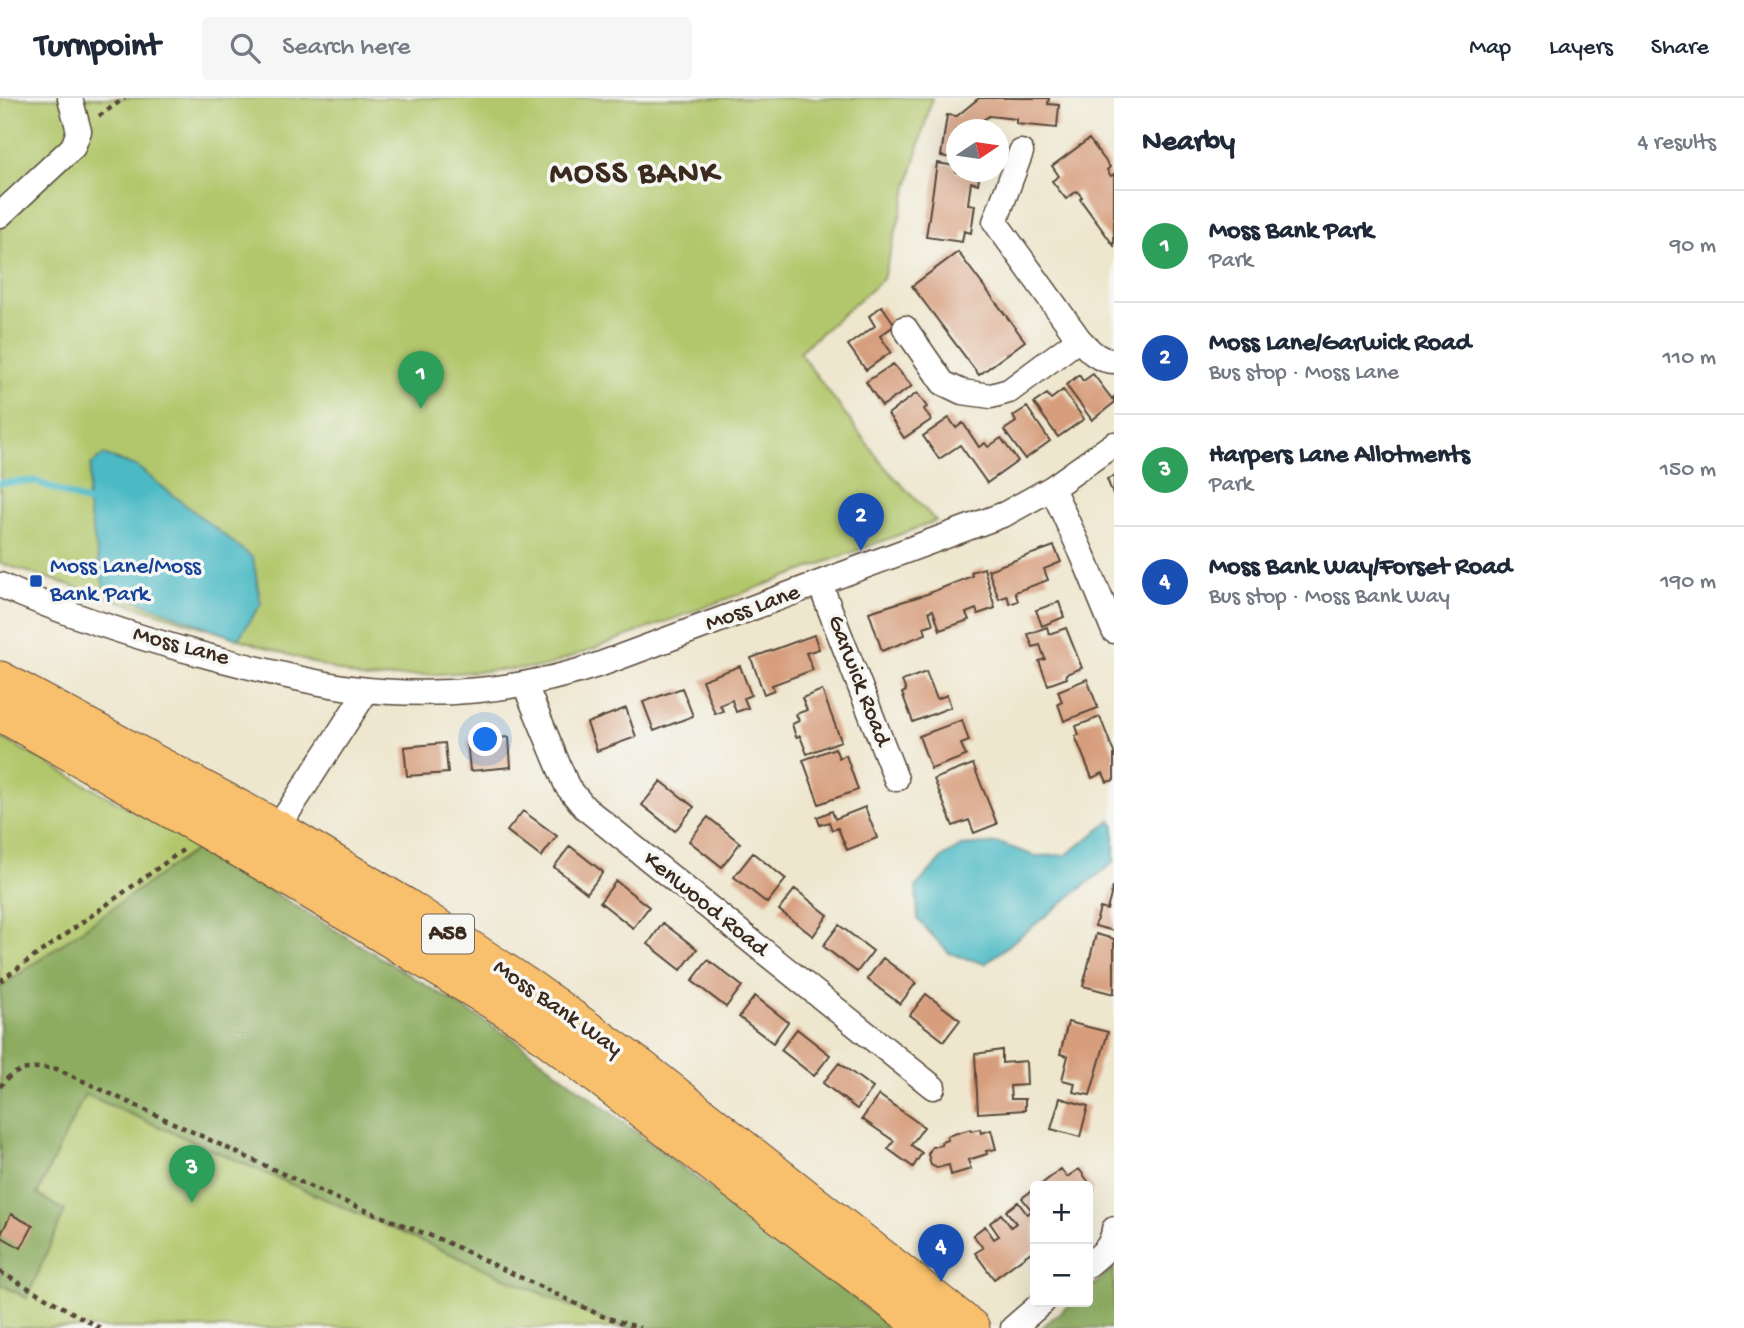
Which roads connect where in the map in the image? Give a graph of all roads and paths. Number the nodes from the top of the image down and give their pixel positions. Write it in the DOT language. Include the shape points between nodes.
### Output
graph roads {
  1 [pos="70,98"];
  2 [pos="1021,152"];
  3 [pos="0,215"];
  4 [pos="905,328"];
  5 [pos="1079,339"];
  6 [pos="1114,360"];
  7 [pos="1114,444"];
  8 [pos="1052,488"];
  9 [pos="820,584"];
  10 [pos="0,585"];
  11 [pos="1114,631"];
  12 [pos="0,680"];
  13 [pos="525,685"];
  14 [pos="367,690"];
  15 [pos="0,712"];
  16 [pos="895,779"];
  17 [pos="277,829"];
  18 [pos="209,831"];
  19 [pos="0,981"];
  20 [pos="0,1087"];
  21 [pos="933,1087"];
  22 [pos="1114,1229"];
  23 [pos="1093,1261"];
  24 [pos="0,1272"];
  25 [pos="1037,1307"];
  26 [pos="100,1328"];
  27 [pos="640,1328"];
  28 [pos="927,1328"];
  29 [pos="971,1328"];
  30 [pos="1013,1328"];
  1 -- 3 [label="street" via="79,131 72,147"];
  2 -- 5 [label="street" via="995,222"];
  4 -- 5 [label="street" via="943,383 962,392 991,396 1009,391"];
  5 -- 6 [label="street" via="1094,355"];
  7 -- 8 [label="street, Moss Lane"];
  8 -- 9 [label="street, Moss Lane" via="1005,514"];
  8 -- 11 [label="street"];
  9 -- 13 [label="street, Moss Lane" via="601,664"];
  9 -- 16 [label="street, Garwick Road"];
  10 -- 14 [label="street, Moss Lane" via="165,645"];
  12 -- 17 [label="highway, Moss Bank Way / A58"];
  13 -- 14 [label="street, Moss Lane" via="470,691"];
  13 -- 21 [label="street, Kenwood Road" via="567,786 585,808"];
  14 -- 17 [label="street"];
  15 -- 18 [label="highway, Moss Bank Way / A58"];
  17 -- 29 [label="highway, Moss Bank Way / A58" via="406,906 630,1060"];
  18 -- 19 [label="path"];
  18 -- 28 [label="highway, Moss Bank Way / A58" via="525,1020"];
  20 -- 27 [label="path" via="21,1070 57,1069 335,1198 444,1241 601,1316"];
  22 -- 23 [label="street" via="1108,1249"];
  24 -- 26 [label="path"];
  25 -- 30 [label="street"];
}
